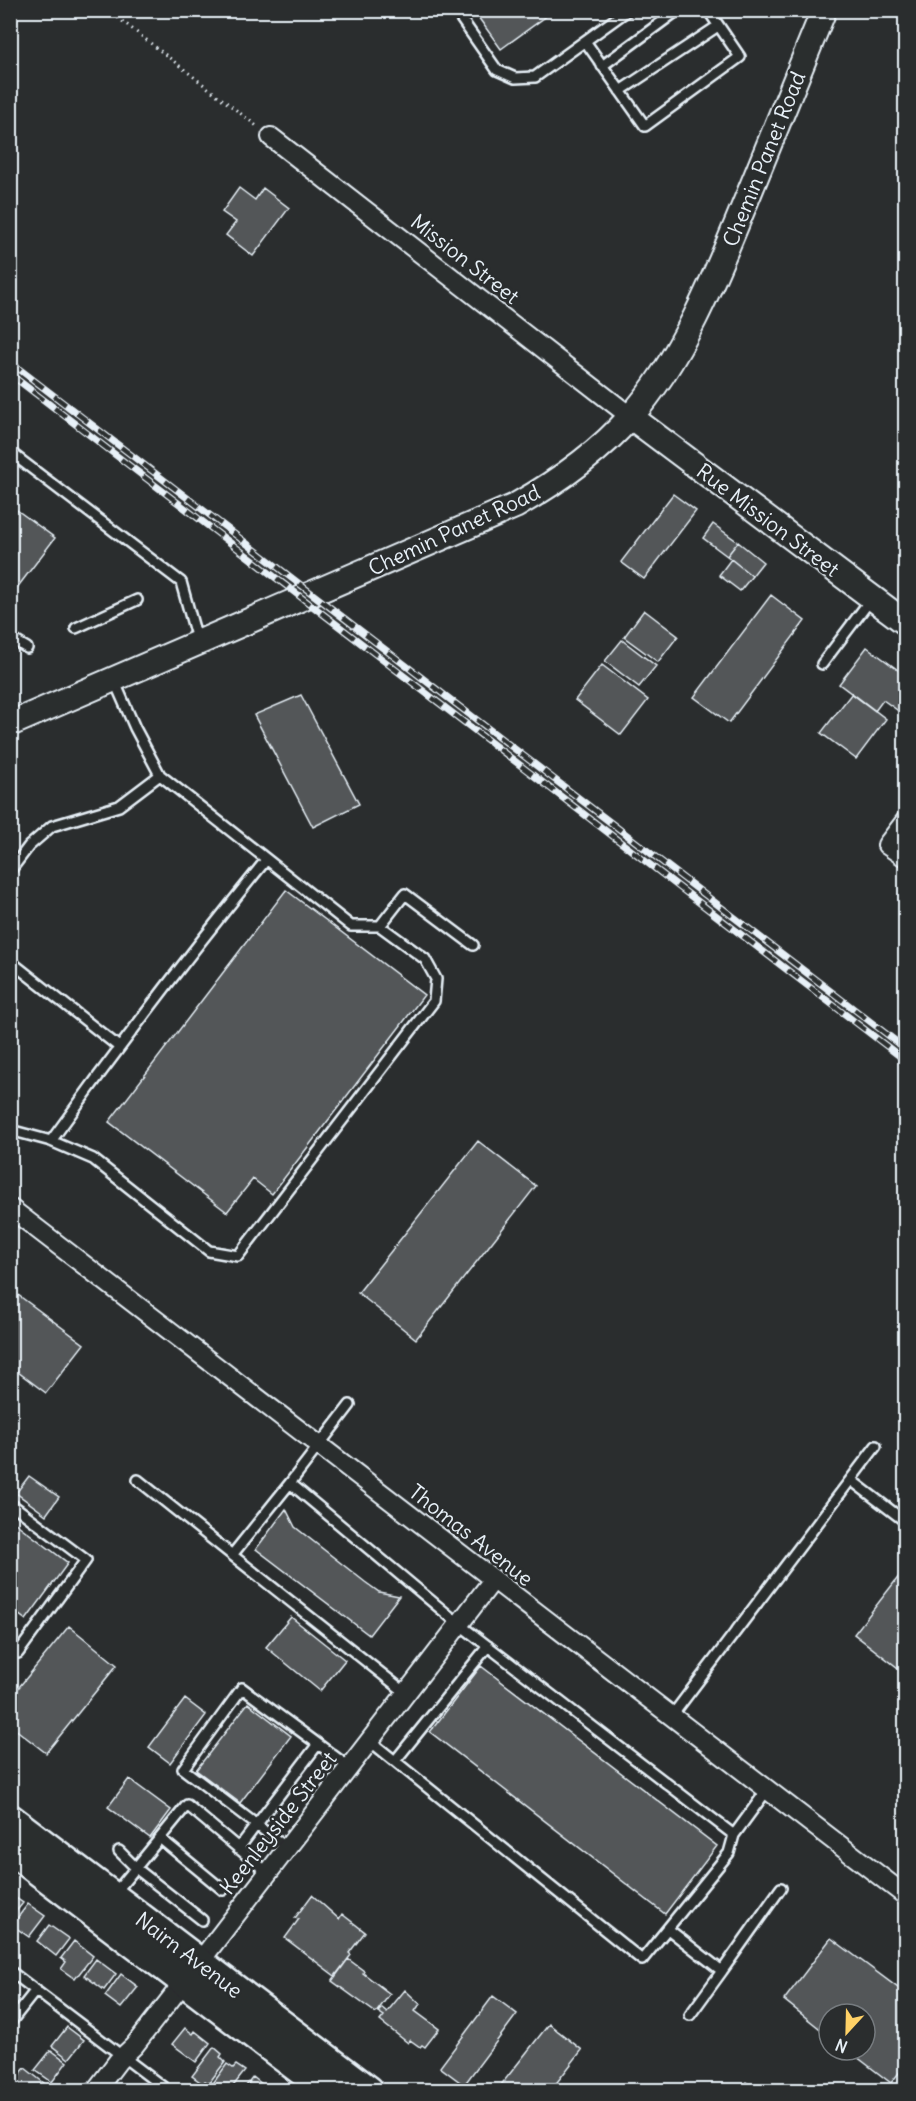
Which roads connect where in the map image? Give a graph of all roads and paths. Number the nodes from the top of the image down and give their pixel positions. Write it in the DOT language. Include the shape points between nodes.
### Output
graph roads {
  1 [pos="108,10"];
  2 [pos="454,10"];
  3 [pos="628,10"];
  4 [pos="678,10"];
  5 [pos="708,10"];
  6 [pos="824,10"];
  7 [pos="718,26"];
  8 [pos="585,41"];
  9 [pos="602,66"];
  10 [pos="620,91"];
  11 [pos="271,137"];
  12 [pos="631,417"];
  13 [pos="10,452"];
  14 [pos="873,597"];
  15 [pos="137,600"];
  16 [pos="906,622"];
  17 [pos="76,628"];
  18 [pos="10,638"];
  19 [pos="198,643"];
  20 [pos="27,648"];
  21 [pos="822,664"];
  22 [pos="114,680"];
  23 [pos="10,724"];
  24 [pos="160,775"];
  25 [pos="906,820"];
  26 [pos="906,858"];
  27 [pos="266,860"];
  28 [pos="10,871"];
  29 [pos="380,926"];
  30 [pos="473,945"];
  31 [pos="10,961"];
  32 [pos="119,1047"];
  33 [pos="10,1130"];
  34 [pos="51,1142"];
  35 [pos="10,1208"];
  36 [pos="350,1404"];
  37 [pos="320,1446"];
  38 [pos="876,1446"];
  39 [pos="138,1480"];
  40 [pos="851,1480"];
  41 [pos="290,1483"];
  42 [pos="10,1503"];
  43 [pos="906,1522"];
  44 [pos="232,1555"];
  45 [pos="493,1580"];
  46 [pos="459,1624"];
  47 [pos="488,1646"];
  48 [pos="11,1649"];
  49 [pos="406,1692"];
  50 [pos="671,1717"];
  51 [pos="370,1740"];
  52 [pos="318,1744"];
  53 [pos="395,1761"];
  54 [pos="349,1767"];
  55 [pos="767,1790"];
  56 [pos="12,1822"];
  57 [pos="256,1824"];
  58 [pos="735,1835"];
  59 [pos="161,1839"];
  60 [pos="287,1848"];
  61 [pos="238,1849"];
  62 [pos="10,1850"];
  63 [pos="119,1851"];
  64 [pos="137,1869"];
  65 [pos="268,1873"];
  66 [pos="781,1888"];
  67 [pos="223,1890"];
  68 [pos="906,1896"];
  69 [pos="113,1897"];
  70 [pos="202,1920"];
  71 [pos="668,1929"];
  72 [pos="10,1971"];
  73 [pos="722,1971"];
  74 [pos="191,1972"];
  75 [pos="36,1990"];
  76 [pos="690,2015"];
  77 [pos="10,2023"];
  78 [pos="123,2057"];
  79 [pos="96,2091"];
  80 [pos="167,2091"];
  81 [pos="326,2091"];
  82 [pos="369,2091"];
  1 -- 11 [label="path"];
  2 -- 8 [label="lane" via="497,70 515,78 535,77"];
  3 -- 8 [label="lane"];
  4 -- 9 [label="lane"];
  5 -- 7 [label="lane"];
  6 -- 12 [label="street, Chemin Panet Road" via="722,260 680,345"];
  7 -- 10 [label="lane"];
  7 -- 10 [label="lane" via="740,57 645,126"];
  8 -- 9 [label="lane"];
  9 -- 10 [label="lane"];
  11 -- 12 [label="street, Mission Street"];
  12 -- 14 [label="street, Rue Mission Street"];
  12 -- 19 [label="street, Chemin Panet Road" via="551,485 515,506"];
  13 -- 19 [label="lane" via="181,582"];
  14 -- 16 [label="street, Rue Mission Street"];
  14 -- 21 [label="lane"];
  15 -- 17 [label="lane"];
  18 -- 20 [label="lane"];
  19 -- 22 [label="street, Chemin Panet Road"];
  22 -- 23 [label="street, Chemin Panet Road"];
  22 -- 24 [label="lane"];
  24 -- 27 [label="lane"];
  24 -- 28 [label="lane" via="119,806 52,826 29,846"];
  25 -- 26 [label="street" via="887,845"];
  27 -- 29 [label="lane" via="351,927"];
  27 -- 32 [label="lane"];
  29 -- 30 [label="lane" via="405,894"];
  29 -- 34 [label="lane" via="425,959 436,979 434,1001 238,1256 209,1251 93,1159"];
  31 -- 32 [label="lane"];
  32 -- 34 [label="lane"];
  33 -- 34 [label="lane"];
  35 -- 37 [label="street, Thomas Avenue"];
  36 -- 37 [label="lane"];
  37 -- 41 [label="lane"];
  37 -- 45 [label="street, Thomas Avenue"];
  38 -- 40 [label="lane"];
  39 -- 44 [label="lane"];
  40 -- 43 [label="lane"];
  40 -- 50 [label="lane"];
  41 -- 44 [label="lane"];
  41 -- 46 [label="lane"];
  42 -- 48 [label="lane" via="86,1560 18,1653"];
  44 -- 49 [label="lane"];
  45 -- 46 [label="street, Keenleyside Street"];
  45 -- 50 [label="street, Thomas Avenue"];
  46 -- 47 [label="lane"];
  46 -- 49 [label="street, Keenleyside Street"];
  47 -- 53 [label="lane"];
  47 -- 58 [label="lane"];
  49 -- 51 [label="street, Keenleyside Street"];
  50 -- 55 [label="street, Thomas Avenue"];
  51 -- 53 [label="lane"];
  51 -- 54 [label="street, Keenleyside Street"];
  52 -- 54 [label="lane"];
  52 -- 57 [label="lane"];
  52 -- 57 [label="lane" via="242,1688 183,1769"];
  53 -- 71 [label="lane" via="642,1960"];
  54 -- 60 [label="street, Keenleyside Street"];
  55 -- 58 [label="lane"];
  55 -- 68 [label="street, Thomas Avenue"];
  56 -- 69 [label="main road, Nairn Avenue"];
  57 -- 60 [label="lane"];
  57 -- 61 [label="lane"];
  58 -- 71 [label="lane" via="729,1853"];
  59 -- 61 [label="lane" via="186,1805"];
  59 -- 64 [label="lane"];
  59 -- 67 [label="lane"];
  60 -- 65 [label="street, Keenleyside Street"];
  61 -- 65 [label="lane"];
  62 -- 74 [label="main road, Nairn Avenue"];
  63 -- 64 [label="lane"];
  64 -- 69 [label="lane"];
  64 -- 70 [label="lane"];
  65 -- 74 [label="street, Keenleyside Street"];
  66 -- 73 [label="lane"];
  69 -- 74 [label="main road, Nairn Avenue"];
  71 -- 73 [label="lane"];
  72 -- 75 [label="lane"];
  73 -- 76 [label="lane"];
  74 -- 78 [label="street, Keenleyside Street"];
  74 -- 81 [label="main road, Nairn Avenue"];
  74 -- 82 [label="main road, Nairn Avenue"];
  75 -- 77 [label="lane"];
  75 -- 78 [label="lane"];
  78 -- 79 [label="street, Keenleyside Street"];
  78 -- 80 [label="lane"];
}
